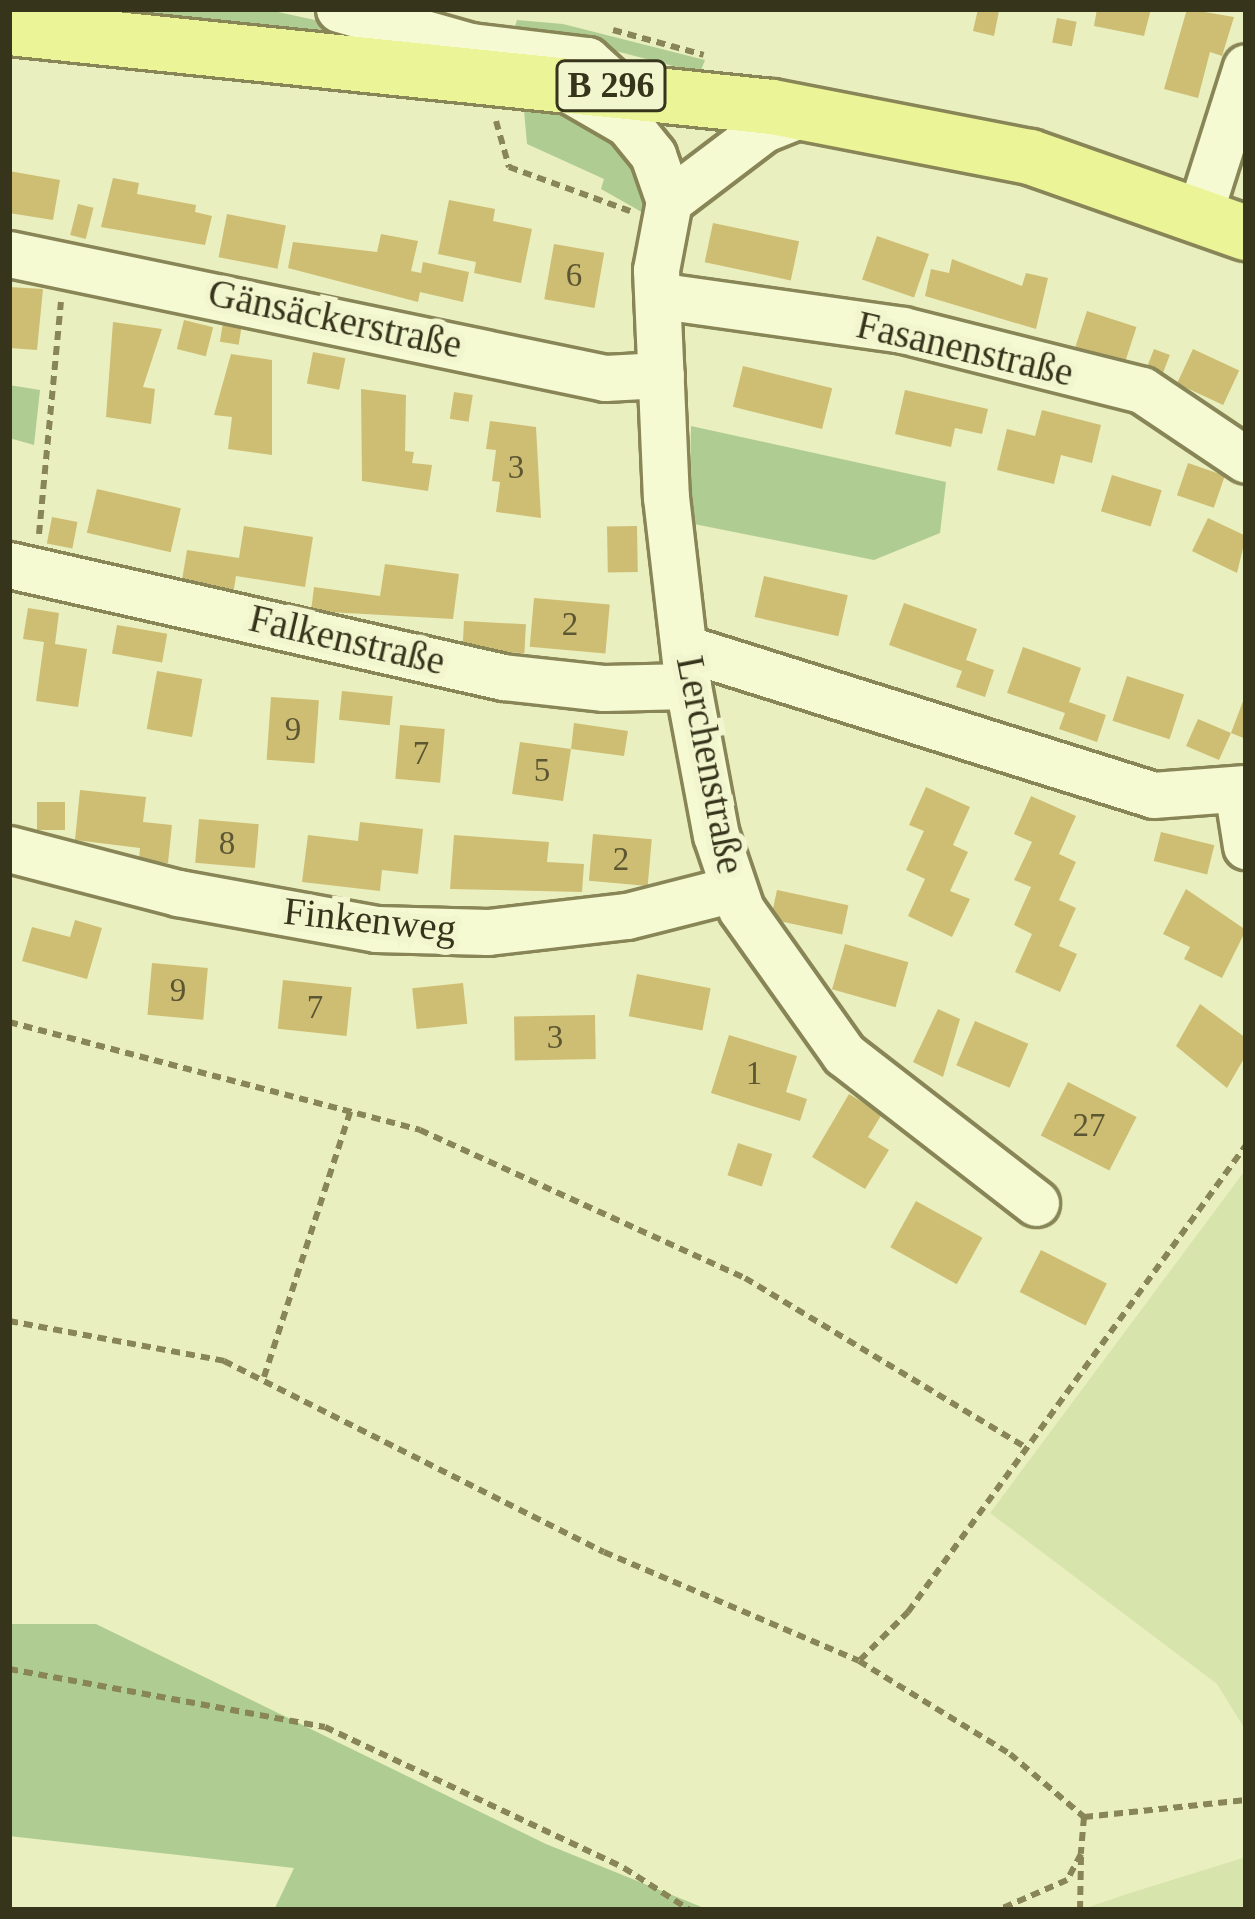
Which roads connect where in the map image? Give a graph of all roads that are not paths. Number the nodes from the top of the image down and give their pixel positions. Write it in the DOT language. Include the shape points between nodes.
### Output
graph roads {
  1 [pos="339,9"];
  2 [pos="9,28"];
  3 [pos="1246,67"];
  4 [pos="616,86"];
  5 [pos="518,92"];
  6 [pos="804,113"];
  7 [pos="665,216"];
  8 [pos="1222,224"];
  9 [pos="9,254"];
  10 [pos="662,296"];
  11 [pos="661,375"];
  12 [pos="1246,460"];
  13 [pos="23,566"];
  14 [pos="688,668"];
  15 [pos="1241,789"];
  16 [pos="1246,846"];
  17 [pos="9,850"];
  18 [pos="733,889"];
  19 [pos="1036,1203"];
  1 -- 4 [label="street" via="471,46 587,60"];
  2 -- 5 [label="main road, B 296"];
  3 -- 8 [label="street"];
  4 -- 5 [label="main road, B 296"];
  4 -- 6 [label="main road, B 296"];
  5 -- 7 [label="street, Lerchenstraße" via="628,124 653,155"];
  6 -- 7 [label="street" via="764,129"];
  6 -- 8 [label="main road, B 296" via="1030,157"];
  7 -- 10 [label="street, Lerchenstraße"];
  9 -- 11 [label="street, Gänsäckerstraße" via="605,378"];
  10 -- 11 [label="street, Lerchenstraße"];
  10 -- 12 [label="street, Fasanenstraße" via="903,330 1142,390"];
  11 -- 14 [label="street, Lerchenstraße" via="665,497"];
  13 -- 14 [label="street, Falkenstraße" via="503,677 604,688"];
  14 -- 15 [label="street" via="1153,795"];
  14 -- 18 [label="street, Lerchenstraße"];
  15 -- 16 [label="street"];
  17 -- 18 [label="street, Finkenweg" via="178,893 376,929 488,932 603,919"];
  18 -- 19 [label="street, Lerchenstraße" via="844,1054"];
}
